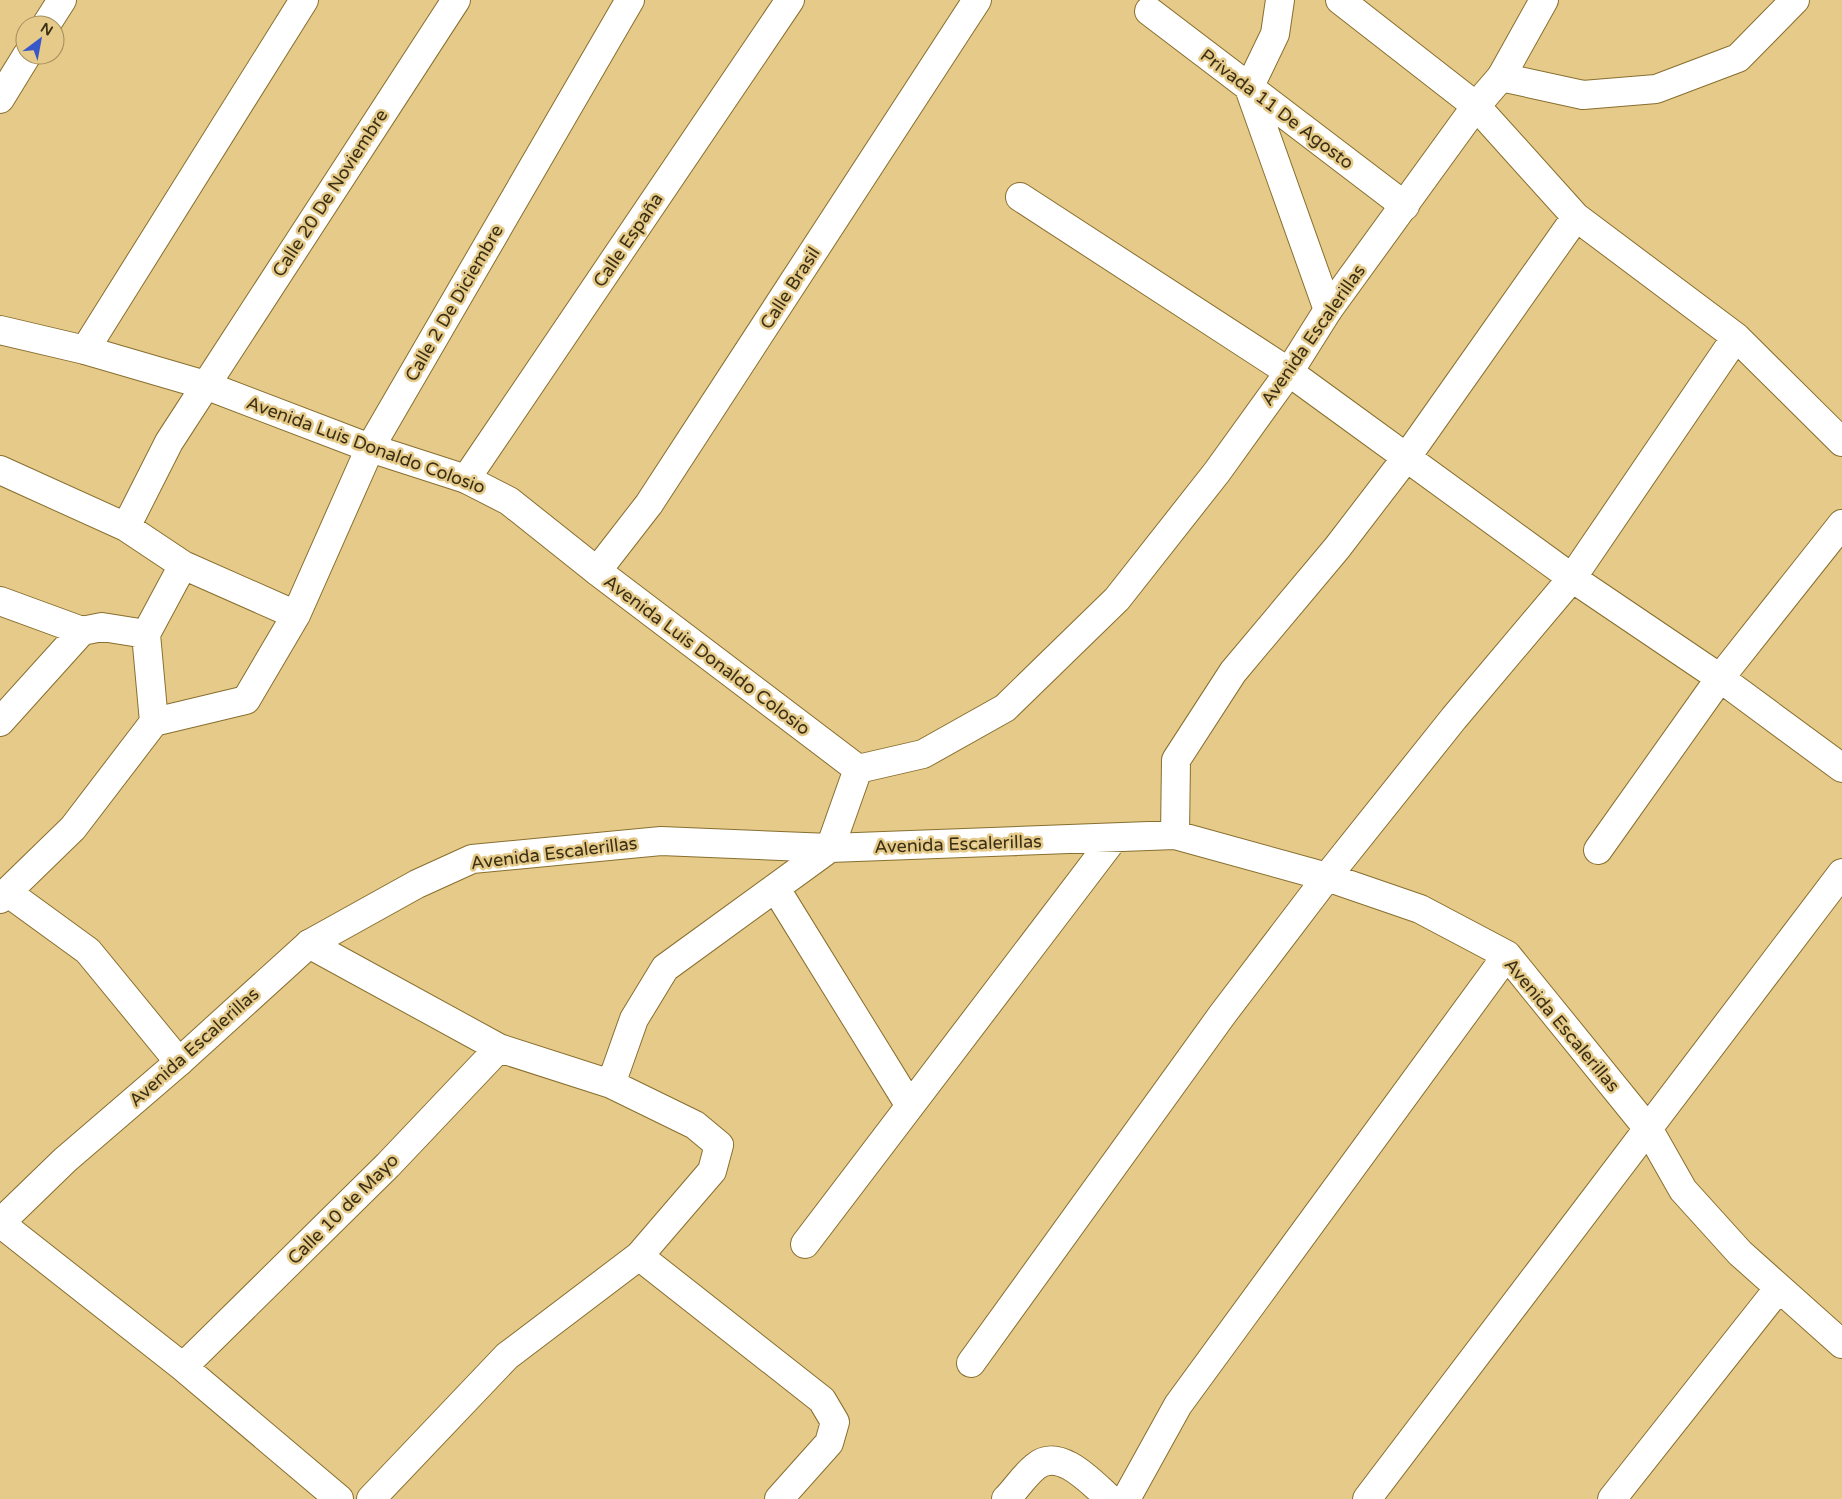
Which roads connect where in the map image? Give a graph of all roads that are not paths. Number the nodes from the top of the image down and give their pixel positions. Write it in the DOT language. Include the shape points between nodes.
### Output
graph roads {
  1 [pos="62,0"];
  2 [pos="304,0"];
  3 [pos="630,0"];
  4 [pos="790,0"];
  5 [pos="977,0"];
  6 [pos="1280,0"];
  7 [pos="1340,0"];
  8 [pos="1544,0"];
  9 [pos="1795,0"];
  10 [pos="447,4"];
  11 [pos="1149,11"];
  12 [pos="52,15"];
  13 [pos="21,65"];
  14 [pos="1501,77"];
  15 [pos="1248,88"];
  16 [pos="0,99"];
  17 [pos="1476,106"];
  18 [pos="1020,197"];
  19 [pos="1405,206"];
  20 [pos="1576,217"];
  21 [pos="1328,310"];
  22 [pos="0,330"];
  23 [pos="1736,337"];
  24 [pos="85,350"];
  25 [pos="1288,372"];
  26 [pos="205,385"];
  27 [pos="1842,442"];
  28 [pos="370,448"];
  29 [pos="1406,458"];
  30 [pos="0,470"];
  31 [pos="466,479"];
  32 [pos="1842,524"];
  33 [pos="126,527"];
  34 [pos="183,565"];
  35 [pos="596,571"];
  36 [pos="1572,578"];
  37 [pos="0,601"];
  38 [pos="296,616"];
  39 [pos="82,631"];
  40 [pos="146,634"];
  41 [pos="1720,678"];
  42 [pos="0,722"];
  43 [pos="154,722"];
  44 [pos="1842,768"];
  45 [pos="858,770"];
  46 [pos="1175,835"];
  47 [pos="1113,839"];
  48 [pos="830,848"];
  49 [pos="1598,850"];
  50 [pos="1842,873"];
  51 [pos="1327,877"];
  52 [pos="776,889"];
  53 [pos="3,895"];
  54 [pos="309,944"];
  55 [pos="1506,955"];
  56 [pos="499,1048"];
  57 [pos="179,1062"];
  58 [pos="611,1084"];
  59 [pos="910,1106"];
  60 [pos="1649,1130"];
  61 [pos="0,1223"];
  62 [pos="805,1244"];
  63 [pos="639,1256"];
  64 [pos="1778,1289"];
  65 [pos="1842,1344"];
  66 [pos="971,1363"];
  67 [pos="183,1367"];
  68 [pos="339,1499"];
  69 [pos="371,1499"];
  70 [pos="779,1499"];
  71 [pos="1006,1499"];
  72 [pos="1110,1499"];
  73 [pos="1126,1499"];
  74 [pos="1367,1499"];
  75 [pos="1612,1499"];
  1 -- 12 [label="street"];
  2 -- 24 [label="street"];
  3 -- 28 [label="street, Calle 2 De Diciembre"];
  4 -- 31 [label="street, Calle España"];
  5 -- 35 [label="street, Calle Brasil" via="648,504"];
  6 -- 15 [label="street" via="1275,34"];
  7 -- 17 [label="street"];
  8 -- 14 [label="street, Avenida Escalerillas"];
  9 -- 14 [label="street" via="1738,58 1656,89 1583,96"];
  10 -- 26 [label="street, Calle 20 De Noviembre"];
  11 -- 15 [label="street, Privada 11 De Agosto"];
  13 -- 16 [label="street"];
  14 -- 17 [label="street, Avenida Escalerillas"];
  15 -- 19 [label="street, Privada 11 De Agosto"];
  15 -- 21 [label="street"];
  17 -- 19 [label="street, Avenida Escalerillas"];
  17 -- 20 [label="street"];
  18 -- 25 [label="street"];
  19 -- 21 [label="street, Avenida Escalerillas"];
  20 -- 23 [label="street"];
  20 -- 29 [label="street"];
  21 -- 25 [label="street, Avenida Escalerillas"];
  22 -- 24 [label="street, Avenida Luis Donaldo Colosio"];
  23 -- 27 [label="street"];
  23 -- 36 [label="street"];
  24 -- 26 [label="street, Avenida Luis Donaldo Colosio"];
  25 -- 29 [label="street"];
  25 -- 45 [label="street, Avenida Escalerillas" via="1217,472 1117,599 1005,708 923,754"];
  26 -- 28 [label="street, Avenida Luis Donaldo Colosio"];
  26 -- 33 [label="street, Calle 20 De Noviembre" via="169,442"];
  28 -- 31 [label="street, Avenida Luis Donaldo Colosio"];
  28 -- 38 [label="street, Calle 2 De Diciembre"];
  29 -- 36 [label="street"];
  29 -- 46 [label="street" via="1337,548 1233,672 1176,760"];
  30 -- 33 [label="street"];
  31 -- 35 [label="street, Avenida Luis Donaldo Colosio" via="509,500"];
  32 -- 41 [label="street"];
  33 -- 34 [label="street"];
  34 -- 38 [label="street"];
  34 -- 40 [label="street"];
  35 -- 45 [label="street, Avenida Luis Donaldo Colosio"];
  36 -- 41 [label="street"];
  36 -- 51 [label="street" via="1454,718"];
  37 -- 39 [label="street"];
  38 -- 43 [label="street, Calle 2 De Diciembre" via="246,700"];
  39 -- 40 [label="street" via="102,627"];
  39 -- 42 [label="street"];
  40 -- 43 [label="street"];
  41 -- 44 [label="street"];
  41 -- 49 [label="street"];
  43 -- 53 [label="street" via="73,828"];
  45 -- 48 [label="street"];
  46 -- 47 [label="street, Avenida Escalerillas"];
  46 -- 51 [label="street, Avenida Escalerillas"];
  47 -- 48 [label="street, Avenida Escalerillas"];
  47 -- 59 [label="street"];
  48 -- 52 [label="street"];
  48 -- 54 [label="street, Avenida Escalerillas" via="660,841 472,859 417,884"];
  50 -- 60 [label="street"];
  51 -- 55 [label="street, Avenida Escalerillas" via="1420,909"];
  51 -- 66 [label="street" via="1222,1015"];
  52 -- 58 [label="street" via="665,968 634,1019"];
  52 -- 59 [label="street"];
  53 -- 57 [label="street" via="88,951"];
  54 -- 56 [label="street"];
  54 -- 57 [label="street, Avenida Escalerillas"];
  55 -- 60 [label="street, Avenida Escalerillas"];
  55 -- 73 [label="street" via="1178,1405"];
  56 -- 58 [label="street"];
  56 -- 67 [label="street, Calle 10 de Mayo" via="388,1165"];
  57 -- 61 [label="street, Avenida Escalerillas" via="66,1160"];
  58 -- 63 [label="street" via="695,1125 719,1145 712,1171"];
  59 -- 62 [label="street"];
  60 -- 64 [label="street, Avenida Escalerillas" via="1683,1190"];
  60 -- 74 [label="street"];
  61 -- 67 [label="street"];
  63 -- 69 [label="street" via="507,1356"];
  63 -- 70 [label="street" via="822,1400 835,1422 829,1443"];
  64 -- 65 [label="street, Avenida Escalerillas"];
  64 -- 75 [label="street"];
  67 -- 68 [label="street"];
  71 -- 72 [label="street" via="1036,1465 1050,1460 1072,1465"];
}
